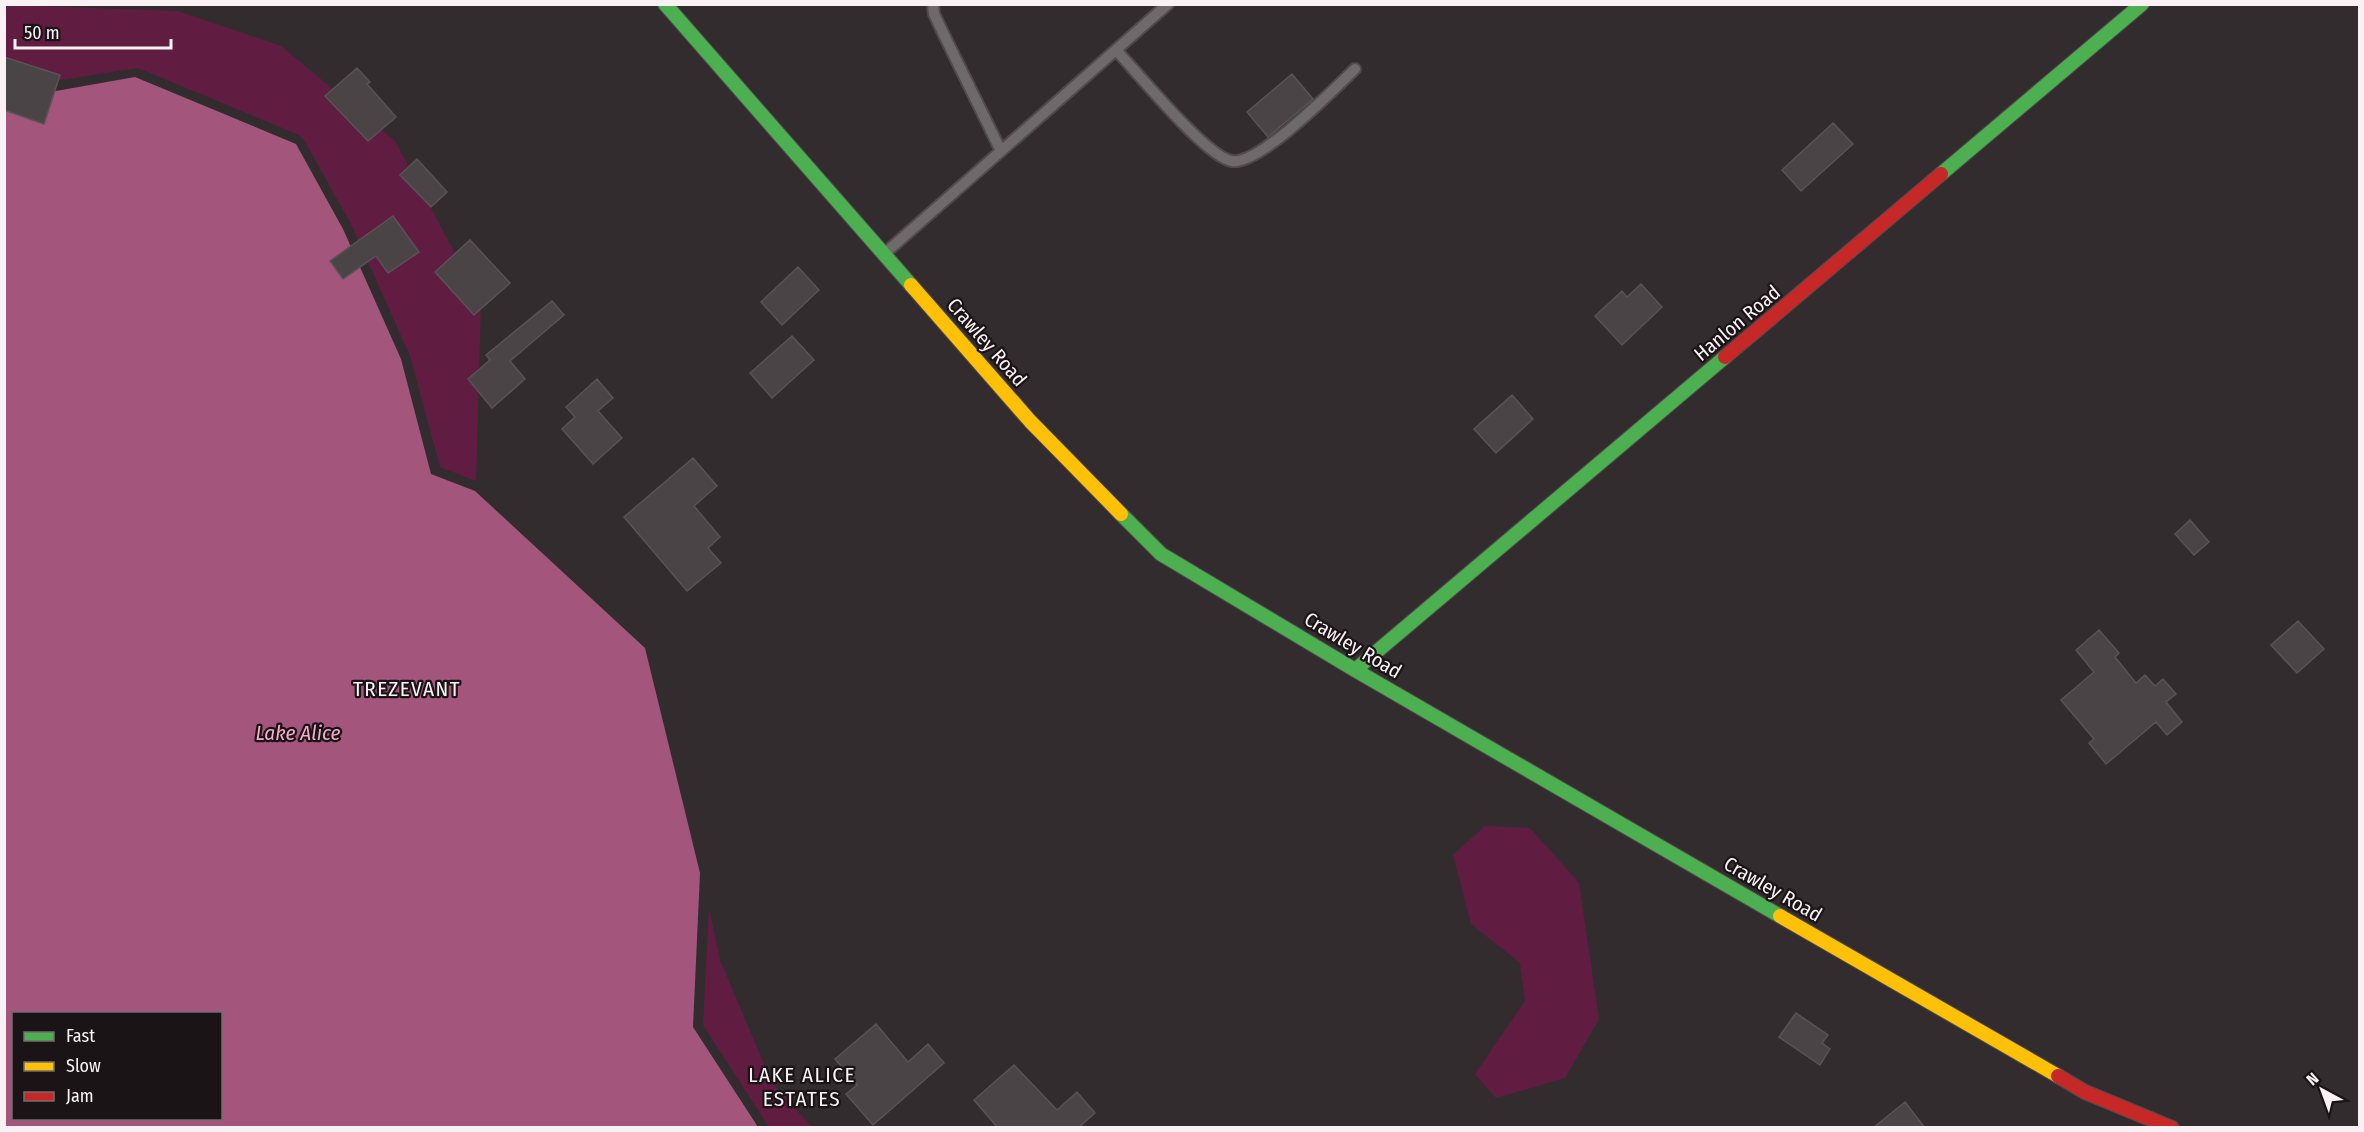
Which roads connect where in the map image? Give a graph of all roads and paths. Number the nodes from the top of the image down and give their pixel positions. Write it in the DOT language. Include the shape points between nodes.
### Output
graph roads {
  1 [pos="665,4"];
  2 [pos="933,4"];
  3 [pos="1168,4"];
  4 [pos="2142,4"];
  5 [pos="1116,50"];
  6 [pos="1355,69"];
  7 [pos="1001,152"];
  8 [pos="884,255"];
  9 [pos="1356,670"];
  10 [pos="2172,1128"];
  1 -- 8 [label="street, Crawley Road"];
  2 -- 7 [label="lane" via="942,31"];
  3 -- 5 [label="lane"];
  4 -- 9 [label="street, Hanlon Road"];
  5 -- 6 [label="lane" via="1201,141 1233,162 1248,159 1268,146"];
  5 -- 7 [label="lane"];
  7 -- 8 [label="lane"];
  8 -- 9 [label="street, Crawley Road" via="1030,421 1161,554"];
  9 -- 10 [label="street, Crawley Road" via="2085,1092"];
}
